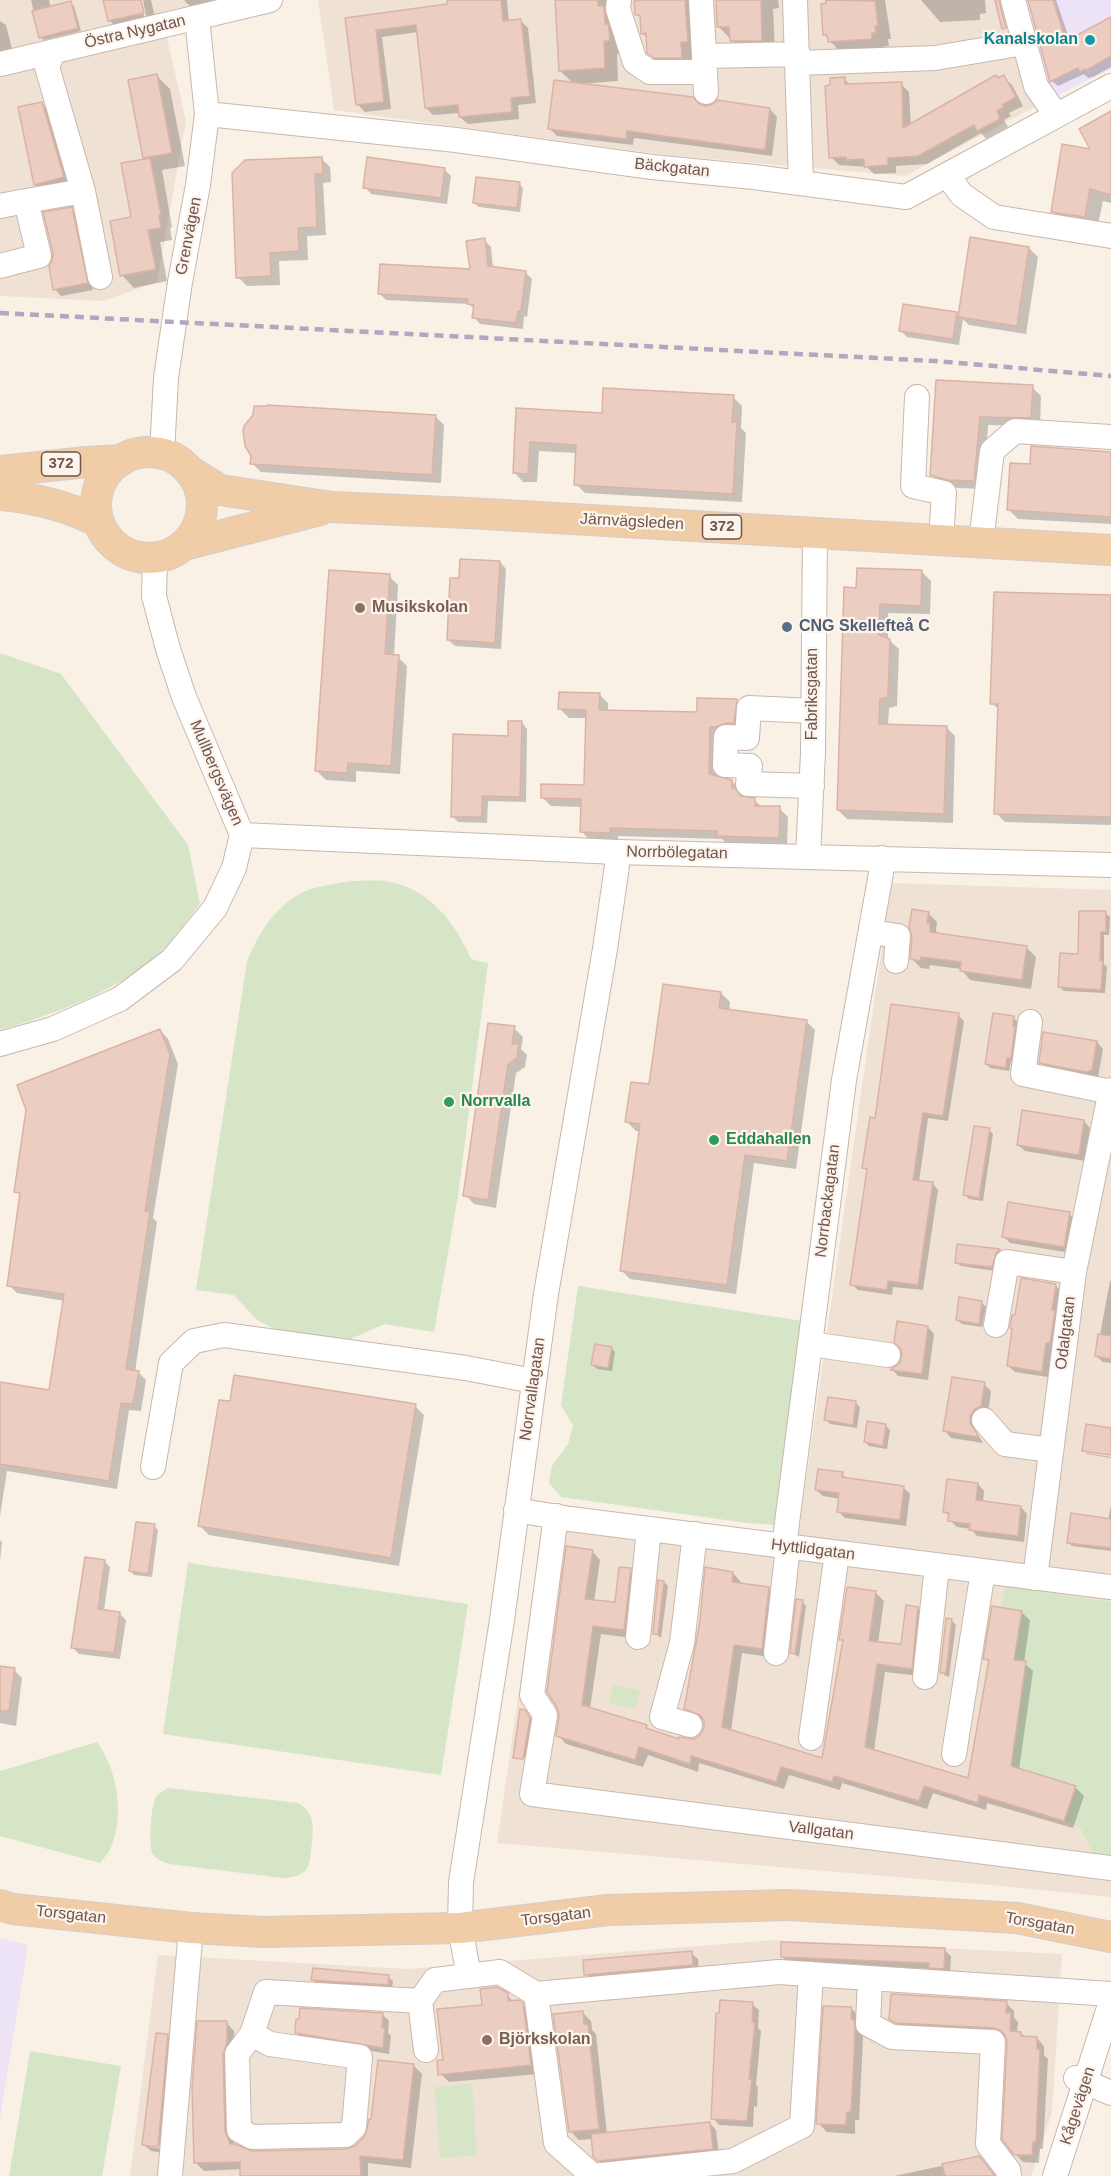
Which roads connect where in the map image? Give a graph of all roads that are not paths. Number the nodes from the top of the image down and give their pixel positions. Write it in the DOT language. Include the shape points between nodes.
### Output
graph roads {
  1 [pos="619,0"];
  2 [pos="701,0"];
  3 [pos="795,0"];
  4 [pos="1013,0"];
  5 [pos="257,1"];
  6 [pos="197,18"];
  7 [pos="1024,43"];
  8 [pos="53,52"];
  9 [pos="798,58"];
  10 [pos="0,64"];
  11 [pos="705,73"];
  12 [pos="1111,86"];
  13 [pos="207,114"];
  14 [pos="1056,115"];
  15 [pos="947,175"];
  16 [pos="801,183"];
  17 [pos="83,191"];
  18 [pos="26,201"];
  19 [pos="0,206"];
  20 [pos="1111,236"];
  21 [pos="0,266"];
  22 [pos="100,277"];
  23 [pos="917,397"];
  24 [pos="1111,437"];
  25 [pos="162,454"];
  26 [pos="122,460"];
  27 [pos="0,471"];
  28 [pos="189,471"];
  29 [pos="0,495"];
  30 [pos="332,507"];
  31 [pos="99,522"];
  32 [pos="815,533"];
  33 [pos="941,540"];
  34 [pos="981,542"];
  35 [pos="184,545"];
  36 [pos="1111,550"];
  37 [pos="155,558"];
  38 [pos="813,711"];
  39 [pos="812,786"];
  40 [pos="242,835"];
  41 [pos="617,852"];
  42 [pos="808,856"];
  43 [pos="882,858"];
  44 [pos="1111,864"];
  45 [pos="871,932"];
  46 [pos="896,962"];
  47 [pos="1030,1022"];
  48 [pos="0,1044"];
  49 [pos="1111,1091"];
  50 [pos="1074,1272"];
  51 [pos="996,1325"];
  52 [pos="810,1344"];
  53 [pos="888,1354"];
  54 [pos="533,1381"];
  55 [pos="984,1420"];
  56 [pos="1051,1450"];
  57 [pos="153,1467"];
  58 [pos="516,1510"];
  59 [pos="556,1516"];
  60 [pos="649,1529"];
  61 [pos="695,1534"];
  62 [pos="786,1547"];
  63 [pos="837,1553"];
  64 [pos="936,1566"];
  65 [pos="983,1571"];
  66 [pos="1035,1578"];
  67 [pos="1111,1587"];
  68 [pos="638,1637"];
  69 [pos="776,1653"];
  70 [pos="925,1677"];
  71 [pos="690,1725"];
  72 [pos="811,1738"];
  73 [pos="954,1754"];
  74 [pos="1111,1868"];
  75 [pos="0,1905"];
  76 [pos="191,1928"];
  77 [pos="460,1928"];
  78 [pos="1111,1936"];
  79 [pos="811,1974"];
  80 [pos="469,1976"];
  81 [pos="870,1978"];
  82 [pos="537,1994"];
  83 [pos="420,2001"];
  84 [pos="1111,2002"];
  85 [pos="252,2034"];
  86 [pos="426,2050"];
  87 [pos="1081,2080"];
  88 [pos="1111,2093"];
  89 [pos="170,2176"];
  90 [pos="1009,2176"];
  91 [pos="1055,2176"];
  1 -- 11 [label="street" via="618,9 635,62 650,72"];
  2 -- 11 [label="street"];
  3 -- 9 [label="street"];
  4 -- 7 [label="street"];
  5 -- 6 [label="street, Östra Nygatan"];
  6 -- 8 [label="street, Östra Nygatan"];
  6 -- 13 [label="street, Grenvägen"];
  7 -- 9 [label="street" via="935,58"];
  7 -- 14 [label="street" via="1036,86"];
  8 -- 10 [label="street, Östra Nygatan"];
  8 -- 17 [label="street" via="47,67"];
  9 -- 11 [label="street"];
  9 -- 16 [label="street"];
  12 -- 14 [label="street, Bäckgatan"];
  13 -- 16 [label="street, Bäckgatan"];
  13 -- 25 [label="street, Grenvägen" via="166,378"];
  14 -- 15 [label="street, Bäckgatan"];
  15 -- 16 [label="street, Bäckgatan" via="906,197"];
  15 -- 20 [label="street" via="962,195 994,218"];
  17 -- 18 [label="street"];
  17 -- 22 [label="street"];
  18 -- 19 [label="street"];
  18 -- 21 [label="street" via="39,256"];
  23 -- 33 [label="street" via="914,486 944,493"];
  24 -- 34 [label="street" via="1015,431 992,451"];
  25 -- 26 [label="main road, 372" via="137,454"];
  25 -- 28 [label="main road, 372"];
  26 -- 27 [label="main road, 372"];
  26 -- 31 [label="main road, 372" via="101,482 96,502"];
  28 -- 30 [label="main road, Järnvägsleden / 372" via="220,490"];
  28 -- 35 [label="main road" via="202,504 199,522"];
  29 -- 31 [label="main road, 372" via="52,502"];
  30 -- 32 [label="main road, Järnvägsleden / 372"];
  30 -- 35 [label="main road, Järnvägsleden / 372"];
  31 -- 37 [label="main road" via="116,547 134,556"];
  32 -- 33 [label="main road, Järnvägsleden / 372"];
  32 -- 38 [label="street, Fabriksgatan"];
  33 -- 34 [label="main road, Järnvägsleden / 372"];
  34 -- 36 [label="main road, Järnvägsleden / 372"];
  35 -- 37 [label="main road, 372"];
  37 -- 40 [label="street, Mullbergsvägen" via="154,596 168,649"];
  38 -- 39 [label="street, Fabriksgatan"];
  38 -- 39 [label="street" via="749,708 747,738 726,737 725,765 750,766 748,784"];
  39 -- 42 [label="street, Fabriksgatan"];
  40 -- 41 [label="street, Norrbölegatan"];
  40 -- 48 [label="street, Mullbergsvägen" via="234,868 215,908 172,960 120,999 53,1029"];
  41 -- 42 [label="street, Norrbölegatan"];
  41 -- 54 [label="street, Norrvallagatan" via="605,949"];
  42 -- 43 [label="street, Norrbölegatan"];
  43 -- 44 [label="street, Norrbölegatan"];
  43 -- 45 [label="street, Norrbackagatan"];
  45 -- 46 [label="street" via="898,936"];
  45 -- 52 [label="street, Norrbackagatan" via="844,1080"];
  47 -- 49 [label="street" via="1023,1074"];
  49 -- 50 [label="street, Odalgatan"];
  50 -- 51 [label="street" via="1007,1262"];
  50 -- 56 [label="street, Odalgatan"];
  52 -- 53 [label="street"];
  52 -- 62 [label="street, Norrbackagatan"];
  54 -- 57 [label="street" via="225,1335 194,1341 171,1363"];
  54 -- 58 [label="street, Norrvallagatan"];
  55 -- 56 [label="street" via="1005,1444"];
  56 -- 66 [label="street, Odalgatan"];
  58 -- 59 [label="street, Hyttlidgatan"];
  58 -- 77 [label="street, Norrvallagatan" via="461,1882"];
  59 -- 60 [label="street, Hyttlidgatan"];
  59 -- 74 [label="street, Vallgatan" via="532,1695 545,1715 532,1794"];
  60 -- 61 [label="street, Hyttlidgatan"];
  60 -- 68 [label="street"];
  61 -- 62 [label="street, Hyttlidgatan"];
  61 -- 71 [label="street" via="682,1643 662,1717"];
  62 -- 63 [label="street, Hyttlidgatan"];
  62 -- 69 [label="street, Norrbackagatan"];
  63 -- 64 [label="street, Hyttlidgatan"];
  63 -- 72 [label="street"];
  64 -- 65 [label="street, Hyttlidgatan"];
  64 -- 70 [label="street"];
  65 -- 66 [label="street, Hyttlidgatan"];
  65 -- 73 [label="street"];
  66 -- 67 [label="street, Hyttlidgatan"];
  75 -- 76 [label="main road, Torsgatan"];
  76 -- 77 [label="main road, Torsgatan" via="264,1932"];
  76 -- 89 [label="street"];
  77 -- 78 [label="main road, Torsgatan" via="608,1910 788,1905 1017,1918"];
  77 -- 80 [label="street, Norrvallagatan"];
  79 -- 81 [label="street"];
  79 -- 82 [label="street" via="779,1972"];
  79 -- 82 [label="street" via="802,2126 733,2161 593,2176 556,2143"];
  80 -- 82 [label="street" via="500,1972"];
  80 -- 83 [label="street" via="435,1980"];
  81 -- 84 [label="street"];
  81 -- 90 [label="street" via="868,2024 892,2037 993,2042 988,2144"];
  83 -- 85 [label="street" via="266,1992"];
  83 -- 86 [label="street"];
  84 -- 87 [label="street, Kågevägen"];
  85 -- 85 [label="street" via="237,2054 239,2130 252,2137 346,2135 354,2127 360,2056 270,2044"];
  87 -- 88 [label="street"];
  87 -- 91 [label="street, Kågevägen"];
}
